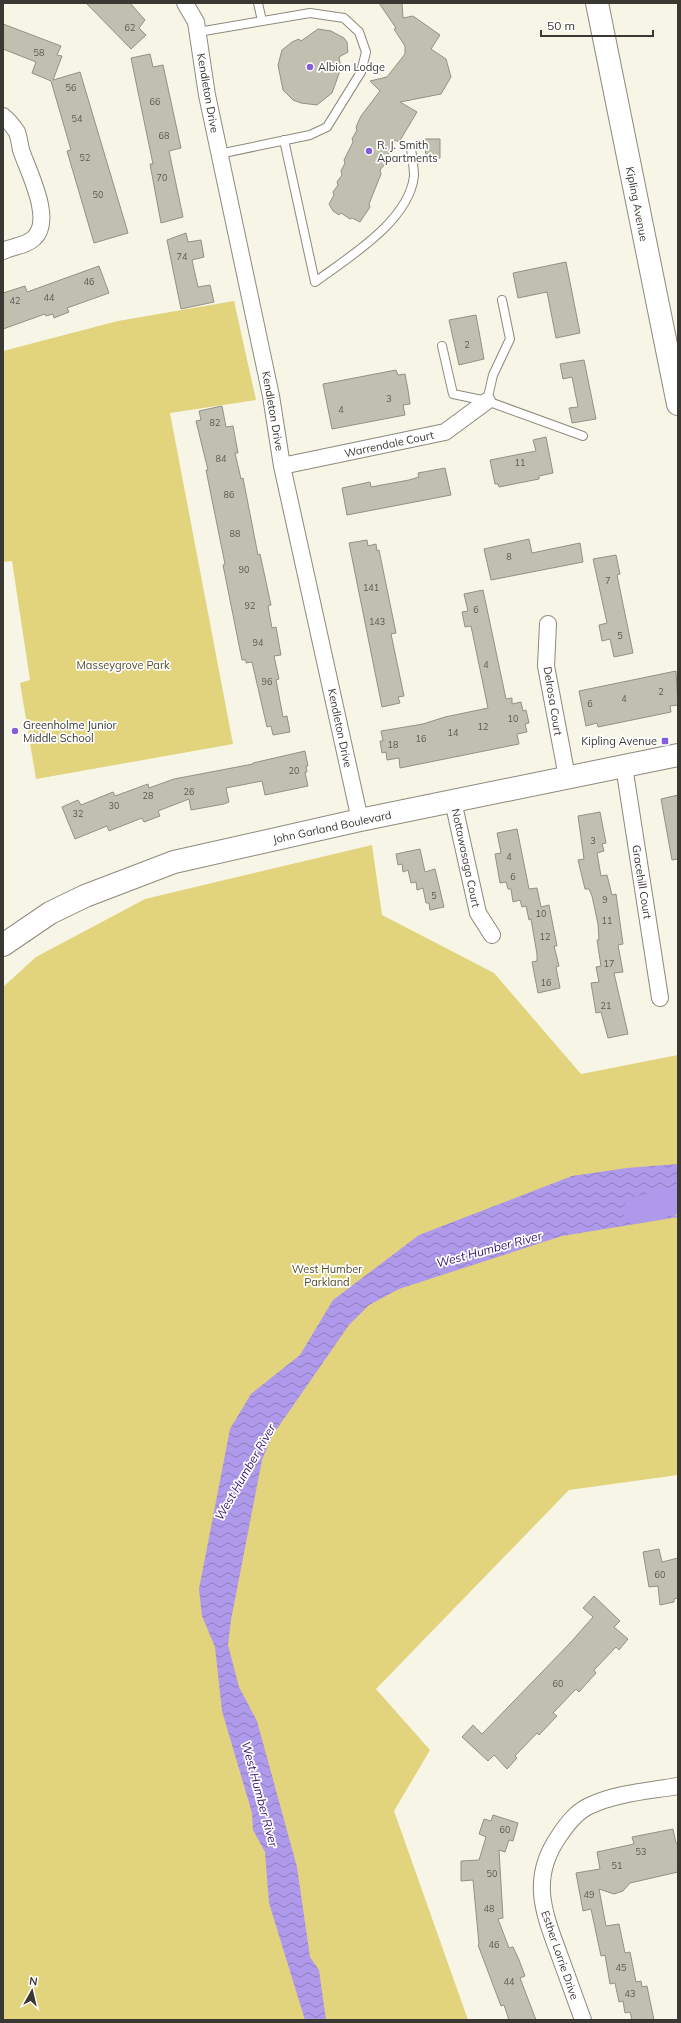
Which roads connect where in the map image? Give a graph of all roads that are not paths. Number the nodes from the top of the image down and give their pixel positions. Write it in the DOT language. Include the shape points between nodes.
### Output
graph roads {
  1 [pos="185,3"];
  2 [pos="258,3"];
  3 [pos="597,3"];
  4 [pos="262,21"];
  5 [pos="198,32"];
  6 [pos="3,116"];
  7 [pos="284,140"];
  8 [pos="411,148"];
  9 [pos="220,154"];
  10 [pos="3,251"];
  11 [pos="502,300"];
  12 [pos="442,346"];
  13 [pos="487,401"];
  14 [pos="678,404"];
  15 [pos="583,436"];
  16 [pos="282,466"];
  17 [pos="548,624"];
  18 [pos="678,755"];
  19 [pos="624,766"];
  20 [pos="567,777"];
  21 [pos="453,801"];
  22 [pos="360,820"];
  23 [pos="492,935"];
  24 [pos="3,946"];
  25 [pos="660,998"];
  26 [pos="678,1786"];
  27 [pos="583,2020"];
  1 -- 5 [label="street, Kendleton Drive" via="196,22"];
  2 -- 4 [label="lane"];
  3 -- 14 [label="street, Kipling Avenue"];
  4 -- 5 [label="lane"];
  4 -- 7 [label="lane" via="310,13 344,18 359,32 366,52 361,72 327,127 310,135"];
  5 -- 9 [label="street, Kendleton Drive" via="207,95"];
  6 -- 10 [label="street" via="17,133 37,191 41,212 40,227 34,238"];
  7 -- 8 [label="lane" via="315,282 373,241 407,200 414,176"];
  7 -- 9 [label="lane"];
  9 -- 16 [label="street, Kendleton Drive" via="271,396"];
  11 -- 13 [label="lane" via="510,339 493,375"];
  12 -- 13 [label="lane" via="453,394"];
  13 -- 15 [label="lane"];
  13 -- 16 [label="street, Warrendale Court" via="444,432"];
  16 -- 22 [label="street, Kendleton Drive"];
  17 -- 20 [label="street, Delrosa Court" via="546,666"];
  18 -- 19 [label="street, John Garland Boulevard"];
  19 -- 20 [label="street, John Garland Boulevard"];
  19 -- 25 [label="street, Gracehill Court"];
  20 -- 21 [label="street, John Garland Boulevard"];
  21 -- 22 [label="street, John Garland Boulevard"];
  21 -- 23 [label="street, Nottawasaga Court" via="478,913"];
  22 -- 24 [label="street, John Garland Boulevard" via="160,866 50,913"];
  26 -- 27 [label="street, Esther Lorrie Drive" via="626,1794 589,1806 566,1825 550,1851 542,1880 544,1912"];
}
